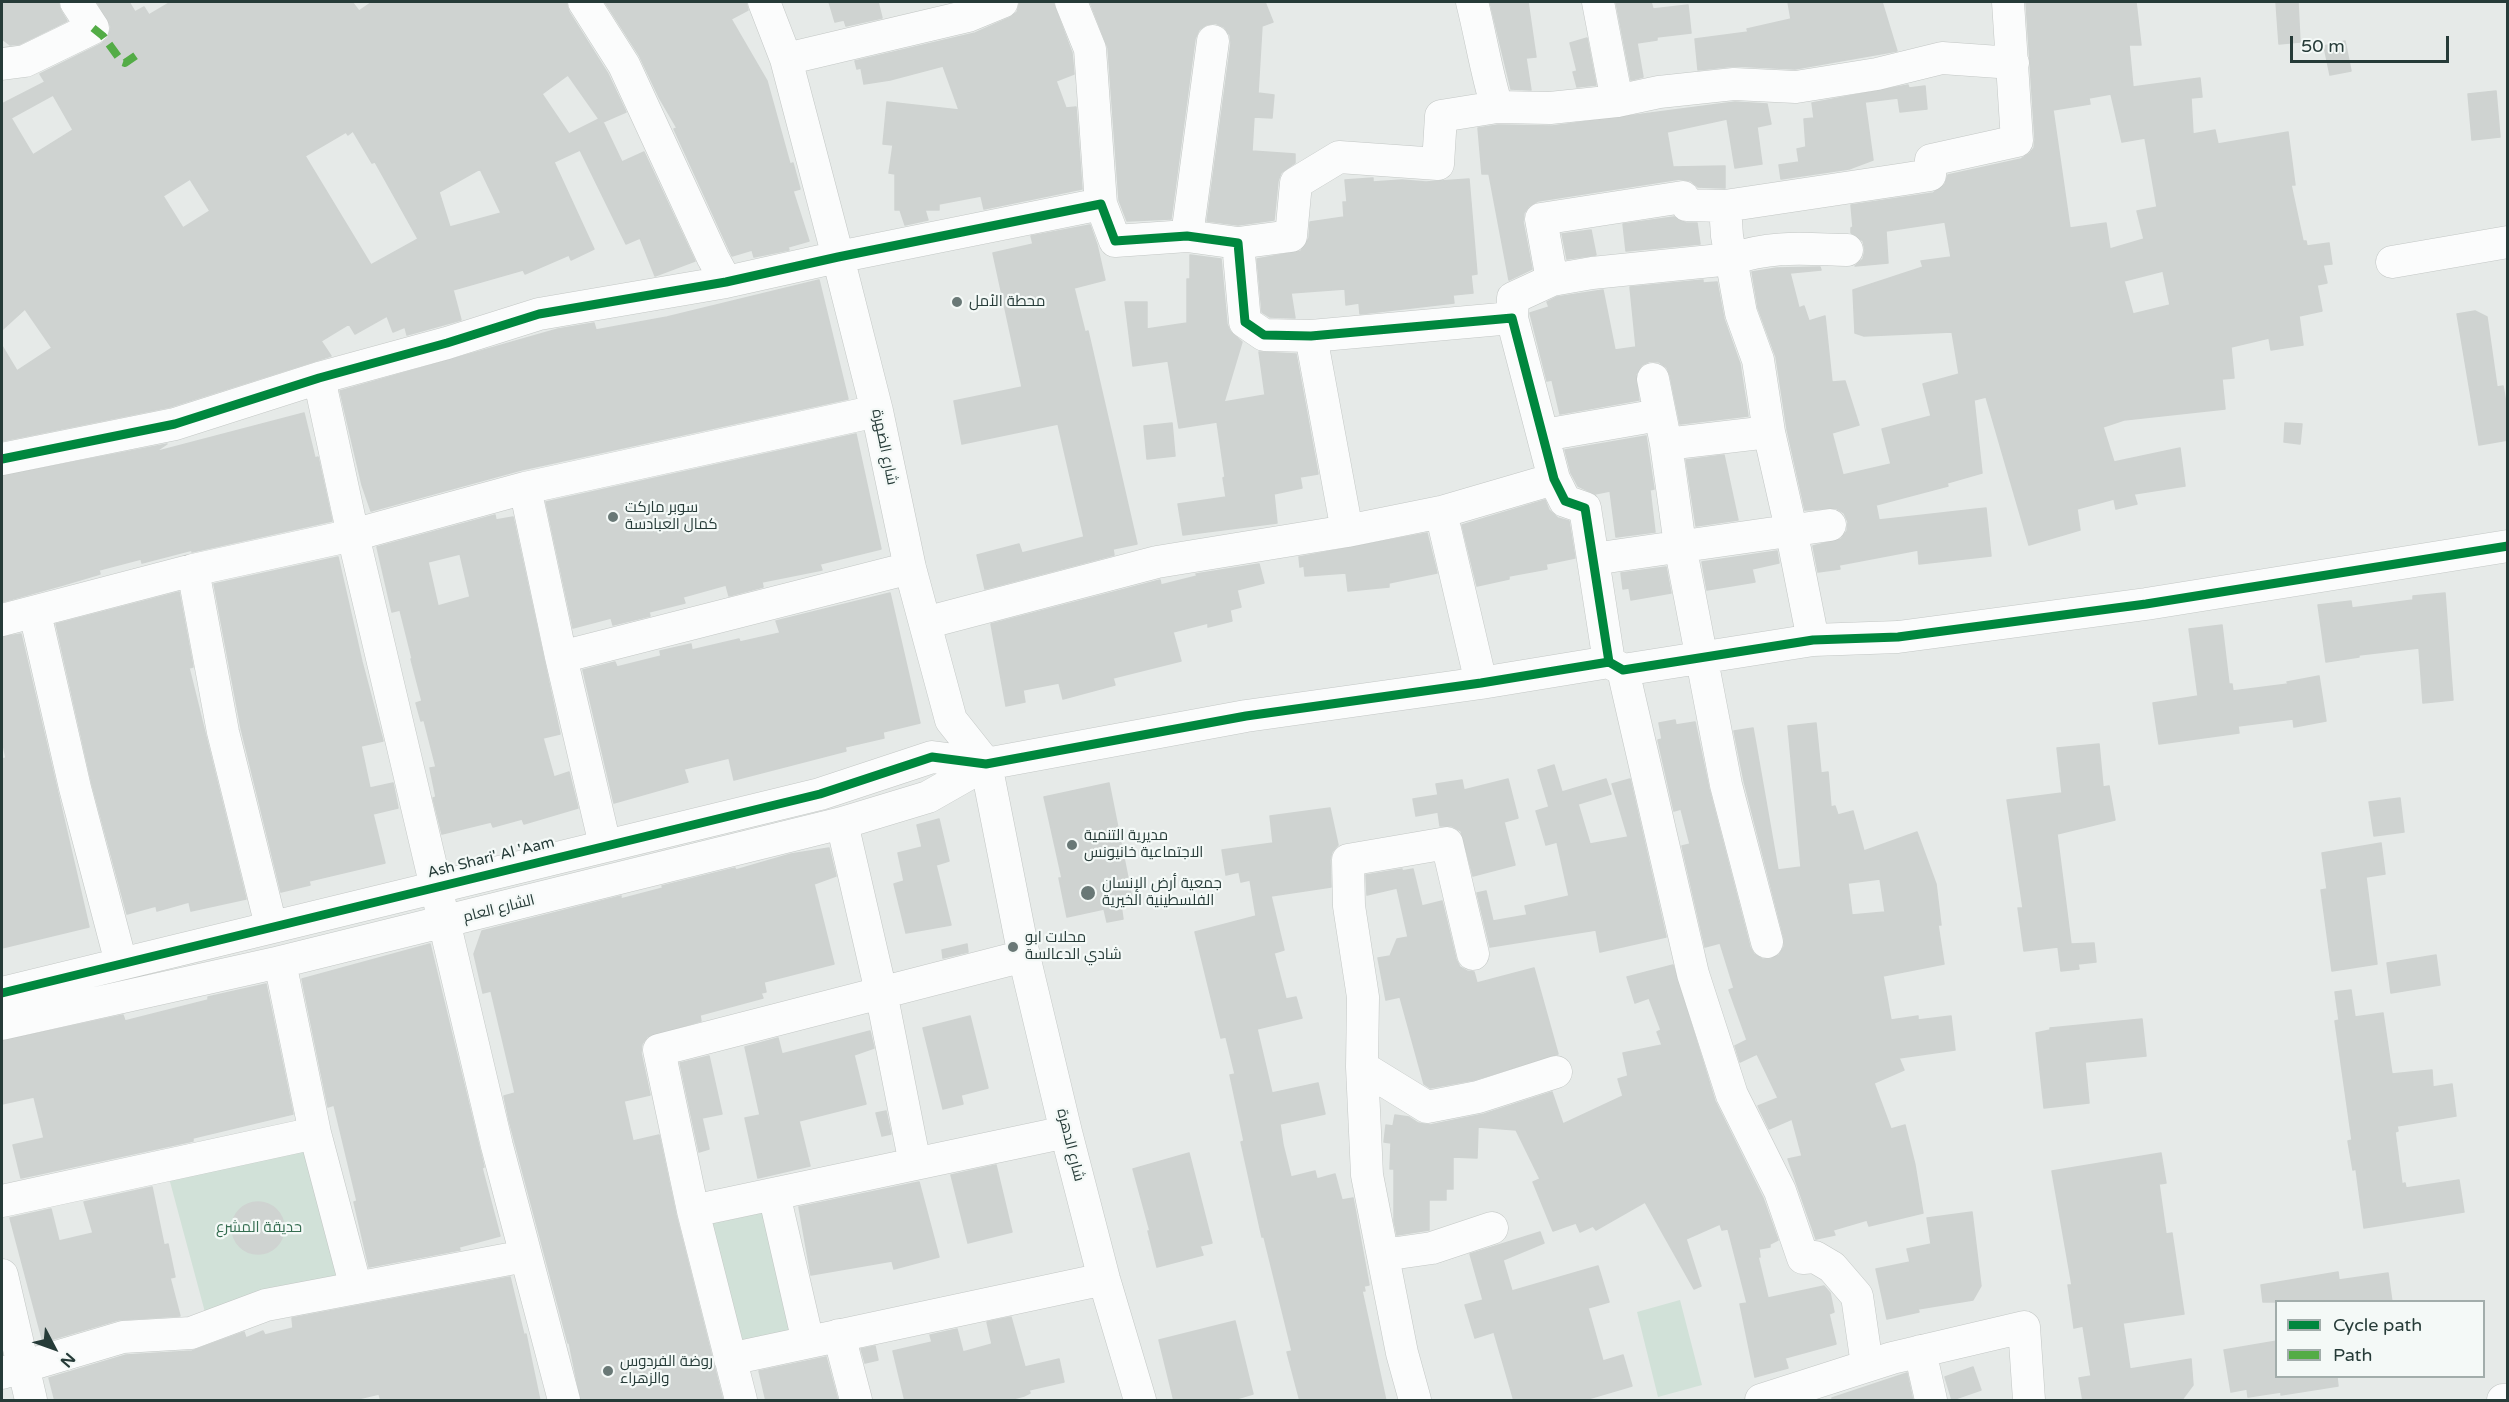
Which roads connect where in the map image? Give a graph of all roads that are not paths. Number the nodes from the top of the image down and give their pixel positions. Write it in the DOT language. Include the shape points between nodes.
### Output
graph roads {
  1 [pos="76,2"];
  2 [pos="584,2"];
  3 [pos="764,2"];
  4 [pos="1002,2"];
  5 [pos="1071,2"];
  6 [pos="1472,2"];
  7 [pos="1598,2"];
  8 [pos="2008,2"];
  9 [pos="1213,41"];
  10 [pos="786,59"];
  11 [pos="2013,63"];
  12 [pos="2,64"];
  13 [pos="1617,101"];
  14 [pos="1497,107"];
  15 [pos="1101,204"];
  16 [pos="1725,206"];
  17 [pos="1187,236"];
  18 [pos="2508,242"];
  19 [pos="1238,243"];
  20 [pos="1847,250"];
  21 [pos="838,256"];
  22 [pos="1731,260"];
  23 [pos="2392,262"];
  24 [pos="1552,280"];
  25 [pos="726,282"];
  26 [pos="1512,318"];
  27 [pos="1311,336"];
  28 [pos="319,378"];
  29 [pos="1653,379"];
  30 [pos="877,411"];
  31 [pos="1663,429"];
  32 [pos="1769,432"];
  33 [pos="1544,435"];
  34 [pos="2,459"];
  35 [pos="1554,479"];
  36 [pos="525,488"];
  37 [pos="1441,512"];
  38 [pos="1830,525"];
  39 [pos="1791,530"];
  40 [pos="1347,531"];
  41 [pos="353,536"];
  42 [pos="1680,545"];
  43 [pos="2508,546"];
  44 [pos="1593,559"];
  45 [pos="910,568"];
  46 [pos="193,570"];
  47 [pos="35,613"];
  48 [pos="2,620"];
  49 [pos="925,623"];
  50 [pos="1813,640"];
  51 [pos="561,657"];
  52 [pos="1701,658"];
  53 [pos="1616,666"];
  54 [pos="1481,683"];
  55 [pos="986,764"];
  56 [pos="842,823"];
  57 [pos="605,845"];
  58 [pos="1009,886"];
  59 [pos="437,887"];
  60 [pos="444,922"];
  61 [pos="271,926"];
  62 [pos="1767,942"];
  63 [pos="1473,954"];
  64 [pos="1024,956"];
  65 [pos="280,962"];
  66 [pos="122,963"];
  67 [pos="881,992"];
  68 [pos="2,993"];
  69 [pos="2,1024"];
  70 [pos="1362,1067"];
  71 [pos="1556,1072"];
  72 [pos="1066,1132"];
  73 [pos="315,1133"];
  74 [pos="915,1164"];
  75 [pos="774,1194"];
  76 [pos="2,1200"];
  77 [pos="693,1211"];
  78 [pos="1491,1228"];
  79 [pos="1383,1255"];
  80 [pos="525,1256"];
  81 [pos="2,1275"];
  82 [pos="1104,1279"];
  83 [pos="356,1288"];
  84 [pos="839,1335"];
  85 [pos="808,1342"];
  86 [pos="1920,1351"];
  87 [pos="730,1359"];
  88 [pos="1867,1365"];
  89 [pos="12,1370"];
  90 [pos="31,1401"];
  91 [pos="564,1401"];
  92 [pos="741,1401"];
  93 [pos="856,1401"];
  94 [pos="1140,1401"];
  95 [pos="1415,1401"];
  96 [pos="1761,1401"];
  97 [pos="1931,1401"];
  98 [pos="2029,1401"];
  1 -- 12 [label="street" via="93,28 25,61"];
  2 -- 25 [label="street" via="624,65"];
  3 -- 10 [label="street, شارع الضهرة"];
  4 -- 10 [label="street" via="968,16"];
  5 -- 15 [label="street" via="1090,49"];
  6 -- 14 [label="street"];
  7 -- 13 [label="street"];
  8 -- 11 [label="street"];
  9 -- 17 [label="street"];
  10 -- 21 [label="street, شارع الضهرة"];
  11 -- 13 [label="street" via="1942,58 1877,74 1796,87 1734,84"];
  11 -- 16 [label="street" via="2017,141 1931,160 1930,175"];
  13 -- 14 [label="street" via="1550,108"];
  14 -- 19 [label="street" via="1441,117 1438,164 1339,157 1296,183 1291,236"];
  15 -- 17 [label="street" via="1115,241"];
  15 -- 21 [label="street"];
  16 -- 22 [label="street"];
  16 -- 24 [label="street" via="1687,205 1683,197 1541,219"];
  17 -- 19 [label="street"];
  18 -- 23 [label="street"];
  19 -- 27 [label="street" via="1245,322 1264,335"];
  20 -- 22 [label="street" via="1786,248 1752,252"];
  21 -- 25 [label="street"];
  21 -- 30 [label="street, شارع الضهرة"];
  22 -- 24 [label="street"];
  22 -- 32 [label="street" via="1742,313 1758,360"];
  24 -- 26 [label="street" via="1513,298"];
  25 -- 28 [label="street" via="539,314"];
  26 -- 27 [label="street"];
  26 -- 33 [label="street"];
  27 -- 40 [label="street"];
  28 -- 34 [label="street" via="175,424"];
  28 -- 41 [label="street"];
  29 -- 31 [label="street"];
  30 -- 36 [label="street"];
  30 -- 45 [label="street, شارع الضهرة"];
  31 -- 32 [label="street"];
  31 -- 33 [label="street"];
  31 -- 42 [label="street"];
  32 -- 39 [label="street"];
  33 -- 35 [label="street"];
  35 -- 37 [label="street"];
  35 -- 44 [label="street" via="1565,501 1585,508"];
  36 -- 41 [label="street"];
  36 -- 51 [label="street"];
  37 -- 40 [label="street"];
  37 -- 54 [label="street"];
  38 -- 39 [label="street"];
  39 -- 42 [label="street"];
  39 -- 50 [label="street"];
  40 -- 49 [label="street" via="1157,562"];
  41 -- 46 [label="street"];
  41 -- 59 [label="street"];
  42 -- 44 [label="street"];
  42 -- 52 [label="street"];
  43 -- 50 [label="street" via="2146,604 1898,637"];
  44 -- 53 [label="street"];
  45 -- 49 [label="street, شارع الضهرة"];
  45 -- 51 [label="street"];
  46 -- 47 [label="street"];
  46 -- 61 [label="street" via="223,732"];
  47 -- 48 [label="street"];
  47 -- 66 [label="street" via="75,788"];
  49 -- 55 [label="street, شارع الضهرة" via="951,720"];
  50 -- 52 [label="street"];
  51 -- 57 [label="street"];
  52 -- 53 [label="street"];
  52 -- 62 [label="street" via="1726,785"];
  53 -- 54 [label="street"];
  53 -- 88 [label="street" via="1693,974 1732,1095 1780,1191 1803,1258 1815,1257 1832,1267 1857,1296"];
  54 -- 55 [label="street" via="1246,716"];
  55 -- 56 [label="street, الشارع العام" via="928,797"];
  55 -- 57 [label="street, Ash Shari' Al 'Aam" via="932,757 819,794"];
  55 -- 58 [label="street, شارع الضهرة"];
  56 -- 60 [label="street, الشارع العام"];
  56 -- 67 [label="street"];
  57 -- 59 [label="street, Ash Shari' Al 'Aam"];
  58 -- 64 [label="street, شارع الدهرة"];
  59 -- 60 [label="street"];
  59 -- 61 [label="street, Ash Shari' Al 'Aam"];
  60 -- 65 [label="street, الشارع العام"];
  60 -- 80 [label="street"];
  61 -- 66 [label="street, Ash Shari' Al 'Aam"];
  63 -- 70 [label="street" via="1447,843 1348,860 1349,906 1363,997"];
  64 -- 67 [label="street"];
  64 -- 72 [label="street, شارع الدهرة"];
  65 -- 69 [label="street, الشارع العام"];
  65 -- 73 [label="street"];
  66 -- 68 [label="street, Ash Shari' Al 'Aam"];
  67 -- 74 [label="street"];
  67 -- 77 [label="street" via="659,1050"];
  70 -- 71 [label="street" via="1427,1107 1478,1097"];
  70 -- 79 [label="street" via="1367,1175"];
  72 -- 74 [label="street"];
  72 -- 82 [label="street, شارع الدهرة"];
  73 -- 76 [label="street"];
  73 -- 83 [label="street"];
  74 -- 75 [label="street"];
  75 -- 77 [label="street"];
  75 -- 85 [label="street"];
  77 -- 87 [label="street"];
  78 -- 79 [label="street" via="1432,1248"];
  79 -- 95 [label="street"];
  80 -- 83 [label="street"];
  80 -- 91 [label="street"];
  81 -- 89 [label="street"];
  82 -- 84 [label="street"];
  82 -- 94 [label="street, شارع الدهرة"];
  83 -- 89 [label="street" via="266,1305 191,1334 123,1337"];
  84 -- 85 [label="street"];
  84 -- 93 [label="street"];
  85 -- 87 [label="street"];
  86 -- 88 [label="street"];
  86 -- 97 [label="street"];
  86 -- 98 [label="street" via="2024,1327"];
  87 -- 92 [label="street"];
  88 -- 96 [label="street"];
  89 -- 90 [label="street"];
}
